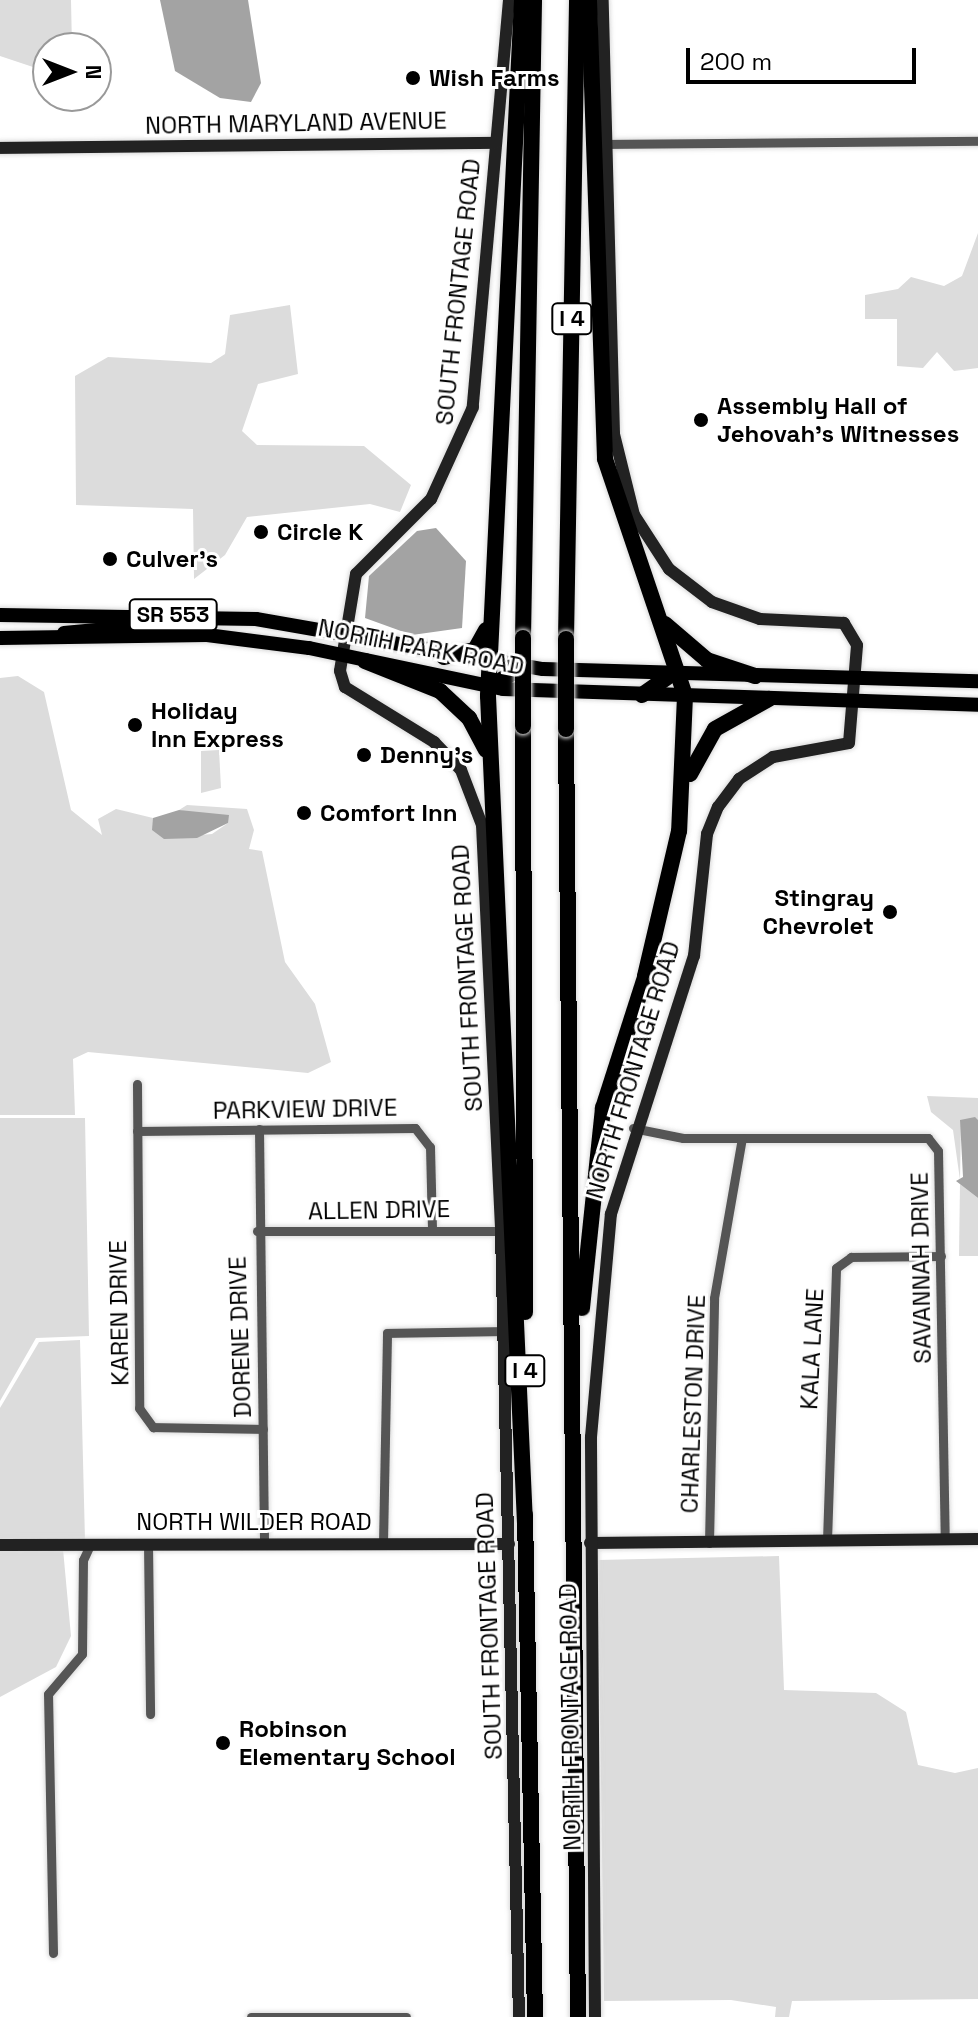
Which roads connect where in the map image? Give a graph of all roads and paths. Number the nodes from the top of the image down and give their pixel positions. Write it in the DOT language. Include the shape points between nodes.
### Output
graph roads {
  1 [pos="509,0"];
  2 [pos="522,0"];
  3 [pos="534,0"];
  4 [pos="577,0"];
  5 [pos="589,0"];
  6 [pos="603,0"];
  7 [pos="978,141"];
  8 [pos="496,143"];
  9 [pos="605,144"];
  10 [pos="0,148"];
  11 [pos="489,609"];
  12 [pos="656,611"];
  13 [pos="0,615"];
  14 [pos="157,615"];
  15 [pos="344,634"];
  16 [pos="56,637"];
  17 [pos="0,638"];
  18 [pos="341,655"];
  19 [pos="444,657"];
  20 [pos="365,661"];
  21 [pos="489,664"];
  22 [pos="520,668"];
  23 [pos="672,674"];
  24 [pos="755,676"];
  25 [pos="856,678"];
  26 [pos="978,681"];
  27 [pos="490,687"];
  28 [pos="642,695"];
  29 [pos="685,696"];
  30 [pos="769,699"];
  31 [pos="856,701"];
  32 [pos="978,705"];
  33 [pos="490,766"];
  34 [pos="645,976"];
  35 [pos="137,1084"];
  36 [pos="633,1128"];
  37 [pos="259,1129"];
  38 [pos="137,1131"];
  39 [pos="742,1138"];
  40 [pos="432,1228"];
  41 [pos="257,1231"];
  42 [pos="501,1231"];
  43 [pos="941,1256"];
  44 [pos="503,1331"];
  45 [pos="573,1362"];
  46 [pos="263,1429"];
  47 [pos="525,1524"];
  48 [pos="978,1539"];
  49 [pos="945,1540"];
  50 [pos="827,1541"];
  51 [pos="148,1543"];
  52 [pos="383,1543"];
  53 [pos="590,1543"];
  54 [pos="709,1543"];
  55 [pos="264,1544"];
  56 [pos="509,1544"];
  57 [pos="0,1545"];
  58 [pos="90,1545"];
  59 [pos="150,1714"];
  60 [pos="53,1953"];
  61 [pos="251,2017"];
  62 [pos="406,2017"];
  63 [pos="519,2017"];
  64 [pos="535,2017"];
  65 [pos="578,2017"];
  66 [pos="595,2017"];
  1 -- 8 [label="street, SOUTH FRONTAGE ROAD"];
  2 -- 11 [label="highway"];
  3 -- 47 [label="highway, I 4, bridge" via="523,638"];
  4 -- 45 [label="highway, I 4, bridge" via="566,639"];
  5 -- 12 [label="highway" via="602,431 613,490"];
  6 -- 9 [label="street, NORTH FRONTAGE ROAD"];
  7 -- 9 [label="street"];
  8 -- 10 [label="street, NORTH MARYLAND AVENUE"];
  8 -- 15 [label="street, SOUTH FRONTAGE ROAD" via="465,437 431,499 356,574"];
  9 -- 25 [label="street, NORTH FRONTAGE ROAD" via="614,434 634,515 669,569 712,602 760,619 844,623 856,636"];
  11 -- 19 [label="highway" via="479,646"];
  11 -- 21 [label="highway"];
  12 -- 23 [label="highway"];
  12 -- 24 [label="highway" via="693,652"];
  13 -- 14 [label="main road, NORTH PARK ROAD / SR 553"];
  14 -- 15 [label="main road, NORTH PARK ROAD / SR 553" via="256,619"];
  14 -- 16 [label="main road" via="148,625 85,625"];
  15 -- 18 [label="street, SOUTH FRONTAGE ROAD"];
  15 -- 19 [label="main road, NORTH PARK ROAD / SR 553"];
  16 -- 17 [label="main road, NORTH PARK ROAD / SR 553"];
  16 -- 18 [label="main road, NORTH PARK ROAD / SR 553" via="207,635"];
  18 -- 20 [label="main road, NORTH PARK ROAD / SR 553"];
  18 -- 42 [label="street, SOUTH FRONTAGE ROAD" via="345,687 434,742 461,770 480,814"];
  19 -- 21 [label="main road, NORTH PARK ROAD / SR 553"];
  20 -- 27 [label="main road, NORTH PARK ROAD / SR 553"];
  20 -- 33 [label="highway" via="453,700 477,730"];
  21 -- 22 [label="main road, NORTH PARK ROAD / SR 553"];
  21 -- 27 [label="highway"];
  22 -- 23 [label="main road, NORTH PARK ROAD / SR 553"];
  22 -- 27 [label="highway"];
  23 -- 24 [label="main road, NORTH PARK ROAD / SR 553"];
  23 -- 28 [label="highway"];
  23 -- 29 [label="highway"];
  24 -- 25 [label="main road, NORTH PARK ROAD / SR 553"];
  25 -- 26 [label="main road, NORTH PARK ROAD"];
  25 -- 31 [label="street, NORTH FRONTAGE ROAD"];
  27 -- 28 [label="main road, NORTH PARK ROAD / SR 553"];
  27 -- 33 [label="highway"];
  28 -- 29 [label="main road, NORTH PARK ROAD / SR 553"];
  29 -- 30 [label="main road, NORTH PARK ROAD / SR 553"];
  29 -- 34 [label="highway" via="679,831"];
  30 -- 31 [label="main road, NORTH PARK ROAD / SR 553"];
  30 -- 34 [label="highway" via="730,716 696,755 672,892"];
  31 -- 32 [label="main road, NORTH PARK ROAD"];
  31 -- 36 [label="street, NORTH FRONTAGE ROAD" via="849,743 773,757 739,779 718,807 707,834 694,956"];
  33 -- 47 [label="highway"];
  34 -- 45 [label="highway" via="603,1108"];
  35 -- 38 [label="street, KAREN DRIVE"];
  36 -- 39 [label="street"];
  36 -- 53 [label="street, NORTH FRONTAGE ROAD" via="599,1299"];
  37 -- 38 [label="street, PARKVIEW DRIVE"];
  37 -- 40 [label="street, PARKVIEW DRIVE" via="415,1128 430,1147"];
  37 -- 41 [label="street, DORENE DRIVE"];
  38 -- 46 [label="street, KAREN DRIVE" via="139,1408 153,1427"];
  39 -- 43 [label="street, SAVANNAH DRIVE" via="928,1138 938,1151"];
  39 -- 54 [label="street, CHARLESTON DRIVE" via="714,1298"];
  40 -- 41 [label="street, ALLEN DRIVE"];
  40 -- 42 [label="street, ALLEN DRIVE"];
  41 -- 46 [label="street, DORENE DRIVE"];
  42 -- 44 [label="street, SOUTH FRONTAGE ROAD"];
  43 -- 49 [label="street, SAVANNAH DRIVE"];
  43 -- 50 [label="street, KALA LANE" via="851,1257 836,1268"];
  44 -- 52 [label="street" via="387,1333"];
  44 -- 56 [label="street, SOUTH FRONTAGE ROAD"];
  45 -- 65 [label="highway, I 4"];
  46 -- 55 [label="street, DORENE DRIVE"];
  47 -- 64 [label="highway, I 4"];
  48 -- 49 [label="street"];
  49 -- 50 [label="street"];
  50 -- 54 [label="street"];
  51 -- 55 [label="street, NORTH WILDER ROAD"];
  51 -- 58 [label="street, NORTH WILDER ROAD"];
  51 -- 59 [label="street"];
  52 -- 55 [label="street, NORTH WILDER ROAD"];
  52 -- 56 [label="street, NORTH WILDER ROAD"];
  53 -- 54 [label="street"];
  53 -- 66 [label="street, NORTH FRONTAGE ROAD"];
  56 -- 63 [label="street, SOUTH FRONTAGE ROAD"];
  57 -- 58 [label="street, NORTH WILDER ROAD"];
  58 -- 60 [label="street" via="83,1560 82,1654 48,1694"];
  61 -- 62 [label="street"];
}
